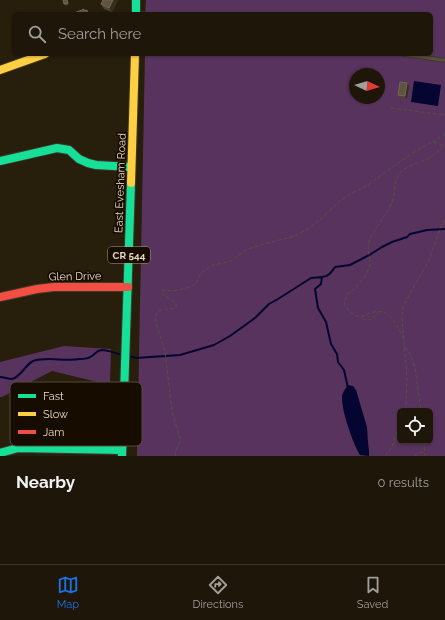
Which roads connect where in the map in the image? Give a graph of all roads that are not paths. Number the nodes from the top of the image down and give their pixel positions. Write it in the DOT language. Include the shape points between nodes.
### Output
graph roads {
  1 [pos="136,0"];
  2 [pos="136,12"];
  3 [pos="39,56"];
  4 [pos="135,56"];
  5 [pos="415,56"];
  6 [pos="445,60"];
  7 [pos="0,70"];
  8 [pos="0,161"];
  9 [pos="131,167"];
  10 [pos="128,287"];
  11 [pos="0,297"];
  12 [pos="125,382"];
  13 [pos="0,453"];
  14 [pos="122,453"];
  1 -- 2 [label="street"];
  3 -- 7 [label="street"];
  4 -- 9 [label="street, East Evesham Road / CR 544"];
  5 -- 6 [label="lane"];
  8 -- 9 [label="street" via="57,148 69,150 88,163"];
  9 -- 10 [label="street, East Evesham Road / CR 544"];
  10 -- 11 [label="street, Glen Drive" via="54,286"];
  10 -- 12 [label="street, East Evesham Road / CR 544"];
  13 -- 14 [label="street" via="18,448 47,448"];
}
